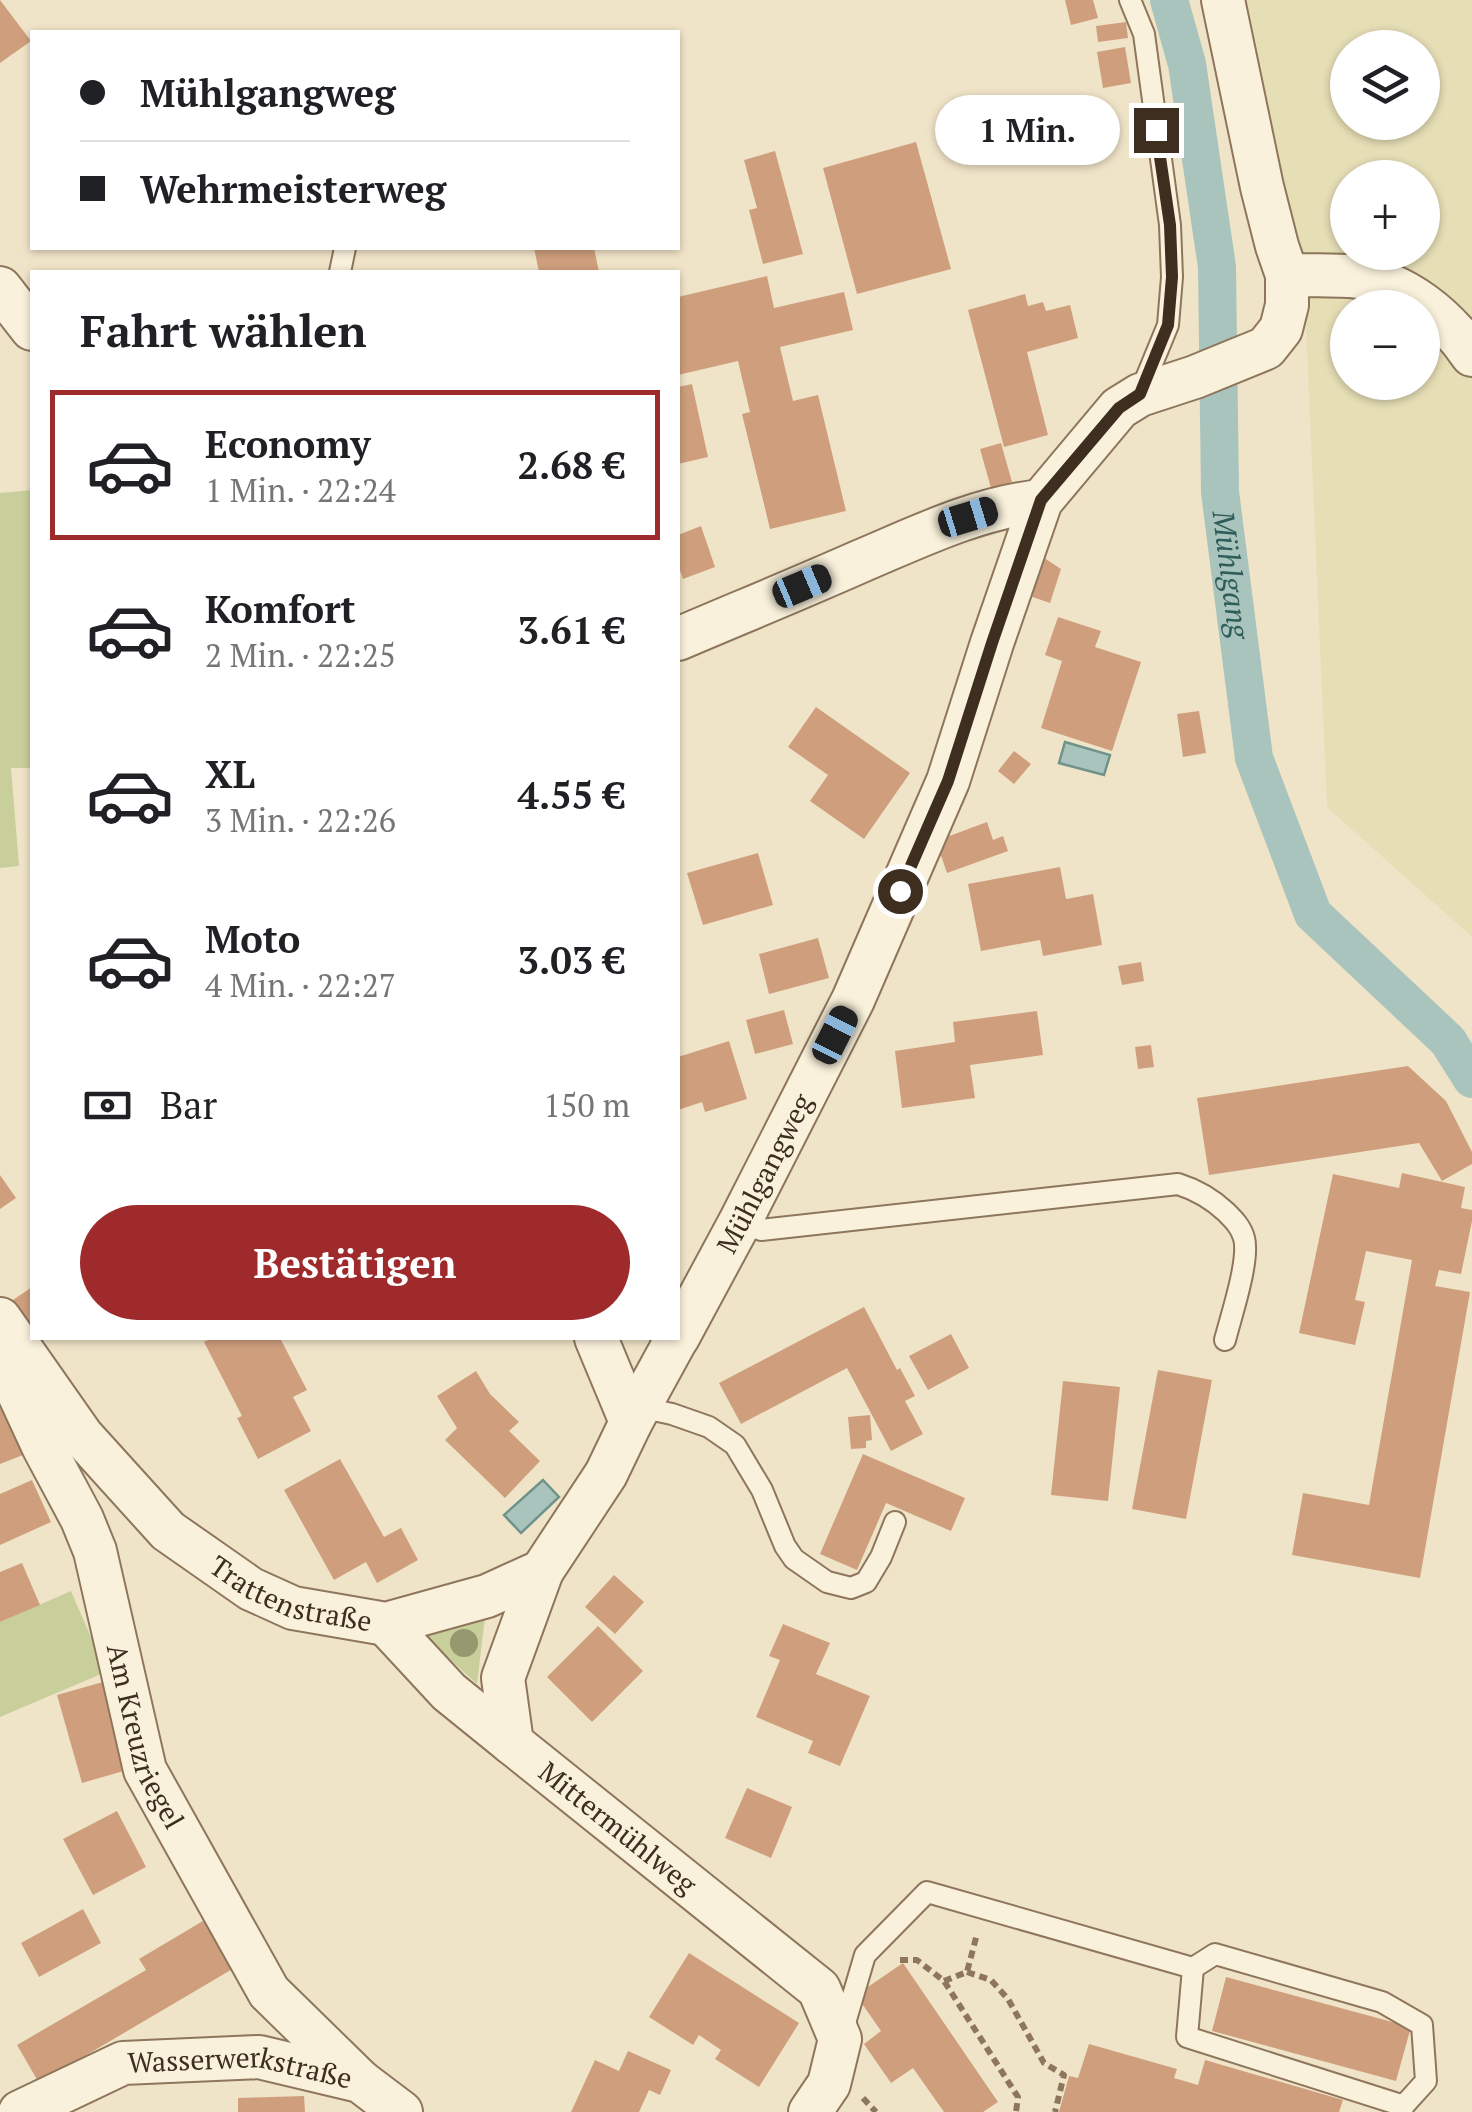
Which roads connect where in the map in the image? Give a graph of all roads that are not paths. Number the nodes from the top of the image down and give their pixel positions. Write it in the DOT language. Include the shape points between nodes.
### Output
graph roads {
  1 [pos="1130,0"];
  2 [pos="1223,0"];
  3 [pos="1287,275"];
  4 [pos="0,288"];
  5 [pos="30,326"];
  6 [pos="1472,356"];
  7 [pos="1140,394"];
  8 [pos="1041,500"];
  9 [pos="680,638"];
  10 [pos="740,1222"];
  11 [pos="0,1319"];
  12 [pos="680,1333"];
  13 [pos="597,1340"];
  14 [pos="676,1340"];
  15 [pos="1225,1340"];
  16 [pos="0,1352"];
  17 [pos="635,1415"];
  18 [pos="895,1522"];
  19 [pos="542,1571"];
  20 [pos="386,1624"];
  21 [pos="512,1743"];
  22 [pos="1193,1968"];
  23 [pos="840,2039"];
  24 [pos="360,2082"];
  25 [pos="1401,2109"];
  26 [pos="20,2112"];
  27 [pos="401,2112"];
  28 [pos="810,2112"];
  1 -- 7 [label="lane" via="1144,34 1172,277 1168,325"];
  2 -- 3 [label="street"];
  3 -- 6 [label="street" via="1361,277 1407,293"];
  3 -- 7 [label="street, Mühlgangweg" via="1288,305 1266,348"];
  4 -- 5 [label="street"];
  7 -- 8 [label="street, Mühlgangweg" via="1119,408"];
  8 -- 9 [label="street" via="918,534"];
  8 -- 10 [label="street, Mühlgangweg" via="948,781 853,1000"];
  10 -- 12 [label="street, Mühlgangweg"];
  10 -- 15 [label="lane" via="761,1230 1178,1184 1215,1202 1245,1241"];
  11 -- 20 [label="street, Trattenstraße" via="82,1436 168,1532 251,1589 293,1608"];
  13 -- 17 [label="street"];
  14 -- 17 [label="street, Mühlgangweg"];
  16 -- 24 [label="street, Am Kreuzriegel" via="95,1551 144,1770 268,1992"];
  17 -- 18 [label="lane" via="672,1414 709,1426 735,1445 794,1558 827,1582 851,1588 866,1582"];
  17 -- 19 [label="street" via="606,1474"];
  19 -- 20 [label="street, Trattenstraße" via="487,1596"];
  19 -- 21 [label="street, Mittermühlweg" via="503,1678"];
  20 -- 21 [label="street" via="449,1692"];
  21 -- 23 [label="street, Mittermühlweg" via="819,1989"];
  22 -- 23 [label="lane" via="927,1892 866,1955"];
  22 -- 25 [label="lane" via="1187,2038"];
  22 -- 25 [label="lane" via="1215,1954 1382,2002 1422,2025 1426,2081"];
  23 -- 28 [label="street" via="829,2084"];
  24 -- 26 [label="street, Wasserwerkstraße" via="259,2057 123,2064"];
  24 -- 27 [label="street, Wasserwerkstraße"];
}
